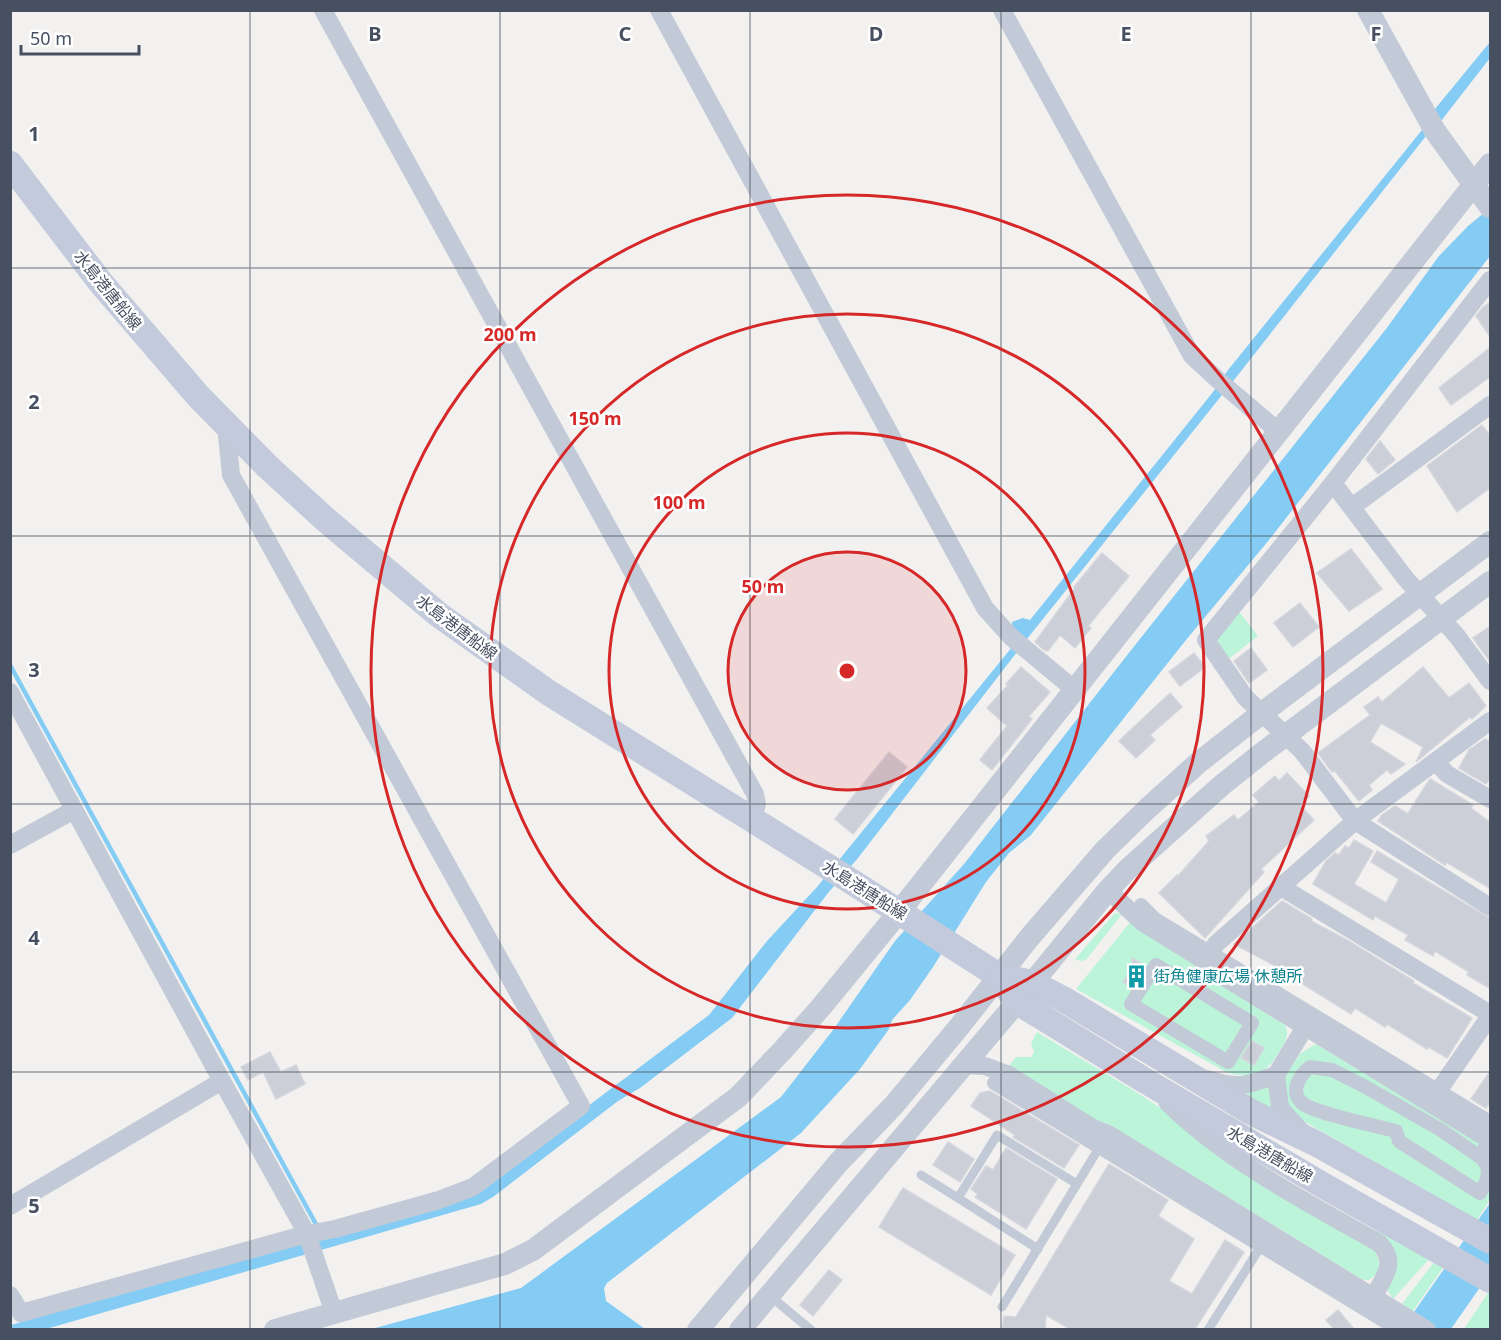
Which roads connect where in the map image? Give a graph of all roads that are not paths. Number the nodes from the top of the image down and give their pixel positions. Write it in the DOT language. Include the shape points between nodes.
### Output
graph roads {
  1 [pos="323,10"];
  2 [pos="659,10"];
  3 [pos="1002,10"];
  4 [pos="1368,10"];
  5 [pos="10,164"];
  6 [pos="1491,164"];
  7 [pos="1484,198"];
  8 [pos="1491,280"];
  9 [pos="1491,405"];
  10 [pos="226,426"];
  11 [pos="1278,431"];
  12 [pos="1333,483"];
  13 [pos="1352,507"];
  14 [pos="1491,542"];
  15 [pos="1491,582"];
  16 [pos="1420,594"];
  17 [pos="1442,619"];
  18 [pos="1491,681"];
  19 [pos="1075,690"];
  20 [pos="12,700"];
  21 [pos="1262,713"];
  22 [pos="1491,721"];
  23 [pos="1286,736"];
  24 [pos="1436,762"];
  25 [pos="1491,799"];
  26 [pos="74,810"];
  27 [pos="752,820"];
  28 [pos="1355,821"];
  29 [pos="10,845"];
  30 [pos="1282,885"];
  31 [pos="1108,890"];
  32 [pos="1141,905"];
  33 [pos="1491,907"];
  34 [pos="904,915"];
  35 [pos="1208,957"];
  36 [pos="1156,965"];
  37 [pos="999,976"];
  38 [pos="1024,992"];
  39 [pos="1491,1014"];
  40 [pos="1305,1026"];
  41 [pos="963,1065"];
  42 [pos="1182,1071"];
  43 [pos="1276,1075"];
  44 [pos="1144,1080"];
  45 [pos="222,1081"];
  46 [pos="994,1083"];
  47 [pos="1435,1097"];
  48 [pos="1491,1122"];
  49 [pos="1104,1141"];
  50 [pos="1317,1144"];
  51 [pos="1485,1148"];
  52 [pos="921,1175"];
  53 [pos="1077,1184"];
  54 [pos="958,1198"];
  55 [pos="10,1206"];
  56 [pos="314,1238"];
  57 [pos="1491,1241"];
  58 [pos="1261,1246"];
  59 [pos="1038,1249"];
  60 [pos="1491,1280"];
  61 [pos="10,1295"];
  62 [pos="769,1295"];
  63 [pos="1373,1297"];
  64 [pos="1002,1307"];
  65 [pos="334,1313"];
  66 [pos="1398,1323"];
  67 [pos="275,1329"];
  68 [pos="698,1329"];
  69 [pos="740,1329"];
  70 [pos="811,1329"];
  71 [pos="1208,1329"];
  72 [pos="1427,1329"];
  1 -- 27 [label="street" via="755,794 758,804"];
  2 -- 19 [label="street" via="985,608 1017,642"];
  3 -- 11 [label="street" via="1192,356"];
  4 -- 7 [label="street" via="1430,124"];
  5 -- 10 [label="main road, 水島港唐船線" via="101,283"];
  6 -- 7 [label="street"];
  7 -- 11 [label="street"];
  8 -- 12 [label="street"];
  9 -- 13 [label="street"];
  10 -- 27 [label="main road, 水島港唐船線" via="326,520 448,621 549,693"];
  10 -- 56 [label="street" via="231,475 581,1106 473,1187"];
  11 -- 19 [label="street"];
  12 -- 13 [label="street"];
  12 -- 21 [label="street" via="1206,640 1245,697"];
  13 -- 16 [label="street"];
  14 -- 16 [label="street"];
  15 -- 17 [label="street"];
  16 -- 17 [label="street"];
  16 -- 21 [label="street"];
  17 -- 18 [label="street"];
  17 -- 23 [label="street"];
  19 -- 34 [label="street"];
  20 -- 26 [label="street"];
  21 -- 23 [label="street"];
  21 -- 37 [label="street" via="1198,763 1105,850"];
  22 -- 24 [label="street"];
  23 -- 28 [label="street"];
  23 -- 31 [label="street" via="1222,785"];
  24 -- 25 [label="street" via="1448,774"];
  24 -- 28 [label="street"];
  26 -- 29 [label="street"];
  26 -- 45 [label="street"];
  27 -- 34 [label="main road, 水島港唐船線"];
  28 -- 30 [label="street"];
  28 -- 33 [label="street"];
  30 -- 35 [label="street" via="1216,944"];
  30 -- 39 [label="street"];
  31 -- 35 [label="street" via="1142,922"];
  31 -- 38 [label="street"];
  32 -- 35 [label="street"];
  34 -- 37 [label="main road, 水島港唐船線"];
  34 -- 65 [label="street" via="738,1097 533,1250 505,1264"];
  35 -- 40 [label="street" via="1216,972"];
  35 -- 47 [label="street"];
  36 -- 36 [label="street" via="1252,1023 1228,1062 1131,1004"];
  37 -- 38 [label="main road, 水島港唐船線"];
  37 -- 68 [label="street" via="894,1105 839,1162"];
  38 -- 41 [label="street"];
  38 -- 42 [label="main road, 水島港唐船線"];
  38 -- 44 [label="main road, 水島港唐船線"];
  39 -- 47 [label="street"];
  40 -- 43 [label="street"];
  40 -- 47 [label="street"];
  41 -- 49 [label="street" via="986,1066 1009,1075 1093,1128"];
  41 -- 62 [label="street"];
  42 -- 43 [label="street" via="1245,1086"];
  42 -- 50 [label="main road, 水島港唐船線" via="1251,1112"];
  43 -- 50 [label="street" via="1280,1108"];
  44 -- 60 [label="main road, 水島港唐船線"];
  44 -- 63 [label="street" via="1180,1115 1260,1175 1379,1243 1386,1250 1389,1264"];
  45 -- 55 [label="street"];
  45 -- 56 [label="street"];
  46 -- 49 [label="street"];
  47 -- 48 [label="street"];
  47 -- 51 [label="street"];
  49 -- 53 [label="lane"];
  49 -- 58 [label="street"];
  49 -- 63 [label="street"];
  50 -- 57 [label="main road, 水島港唐船線"];
  51 -- 51 [label="street" via="1441,1130 1332,1070 1310,1067 1298,1081 1296,1091 1301,1102 1318,1111 1396,1131 1399,1141 1480,1193 1489,1171"];
  52 -- 54 [label="lane"];
  53 -- 54 [label="lane" via="997,1134"];
  53 -- 59 [label="lane"];
  54 -- 59 [label="lane"];
  56 -- 61 [label="street" via="21,1313"];
  56 -- 65 [label="street"];
  58 -- 66 [label="street"];
  58 -- 71 [label="lane"];
  59 -- 64 [label="lane"];
  62 -- 69 [label="street"];
  62 -- 70 [label="lane"];
  63 -- 66 [label="street"];
  65 -- 67 [label="street"];
  66 -- 72 [label="street"];
}
